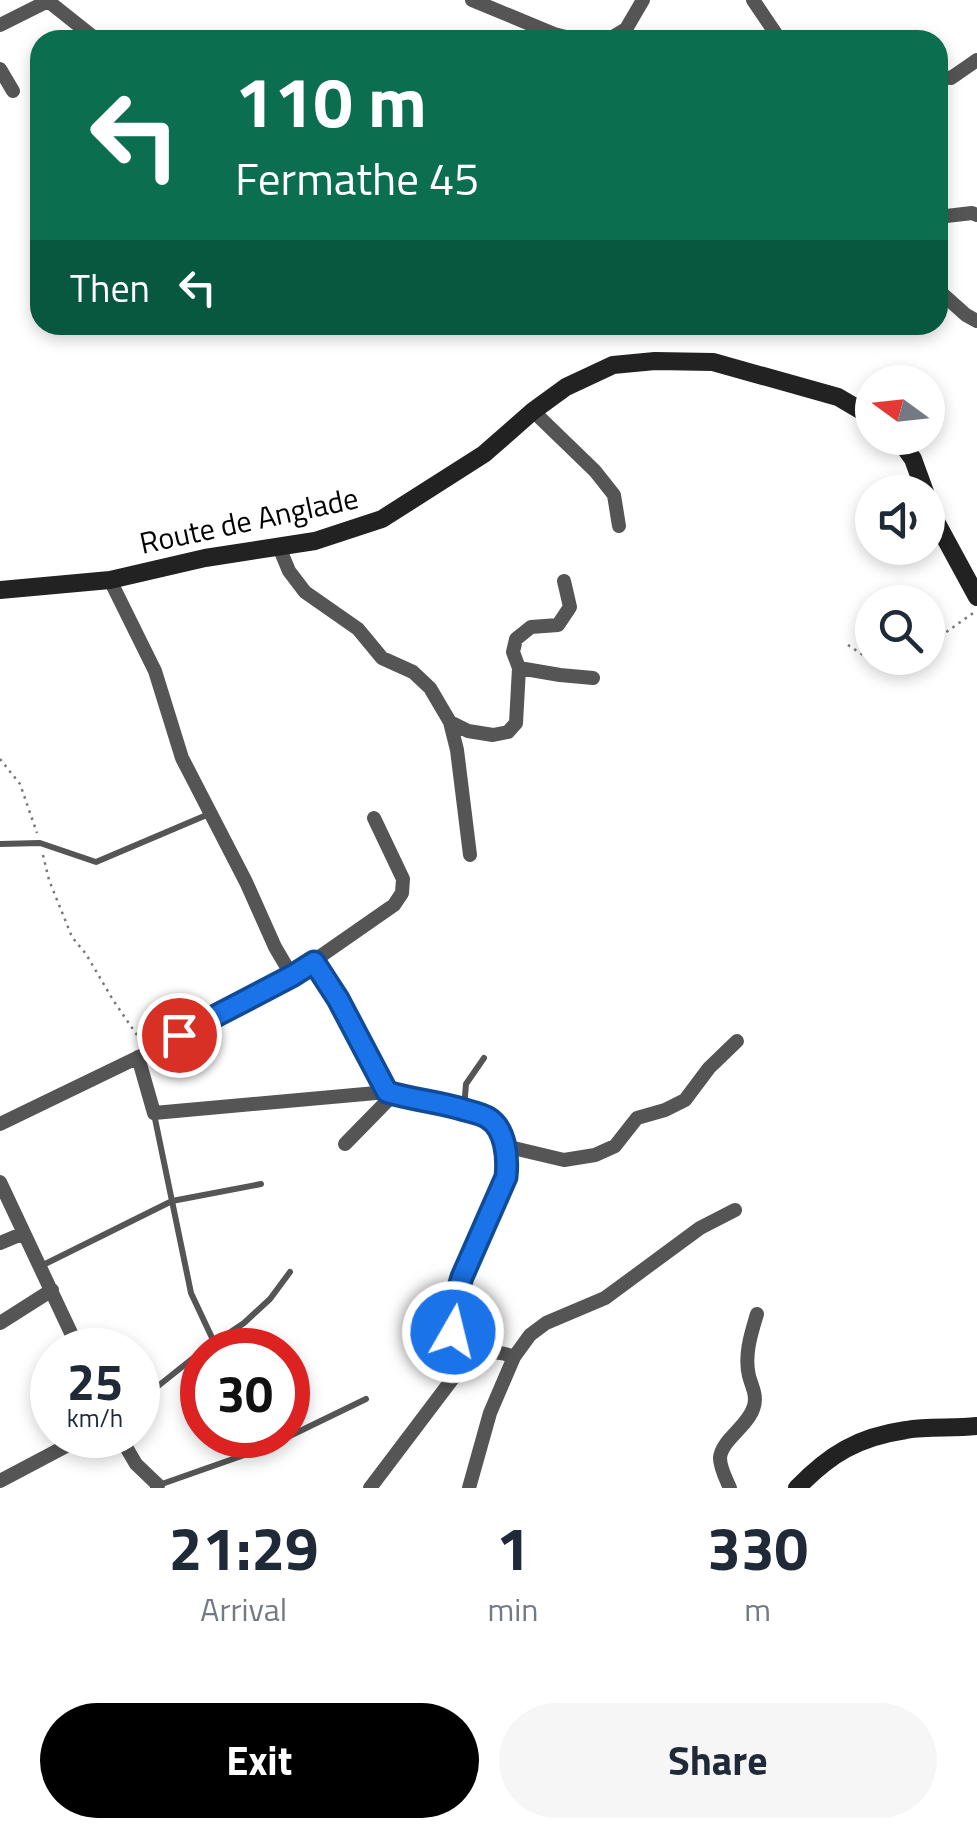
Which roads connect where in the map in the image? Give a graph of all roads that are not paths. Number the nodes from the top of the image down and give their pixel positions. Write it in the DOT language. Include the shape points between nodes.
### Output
graph roads {
  1 [pos="472,0"];
  2 [pos="643,0"];
  3 [pos="753,0"];
  4 [pos="0,25"];
  5 [pos="84,30"];
  6 [pos="544,30"];
  7 [pos="623,30"];
  8 [pos="773,30"];
  9 [pos="977,60"];
  10 [pos="0,69"];
  11 [pos="948,78"];
  12 [pos="13,91"];
  13 [pos="977,215"];
  14 [pos="948,216"];
  15 [pos="948,299"];
  16 [pos="977,321"];
  17 [pos="855,407"];
  18 [pos="533,411"];
  19 [pos="619,526"];
  20 [pos="945,538"];
  21 [pos="279,547"];
  22 [pos="110,580"];
  23 [pos="564,581"];
  24 [pos="0,590"];
  25 [pos="977,597"];
  26 [pos="520,668"];
  27 [pos="593,678"];
  28 [pos="450,722"];
  29 [pos="210,814"];
  30 [pos="374,818"];
  31 [pos="0,844"];
  32 [pos="470,855"];
  33 [pos="314,962"];
  34 [pos="292,976"];
  35 [pos="737,1041"];
  36 [pos="143,1055"];
  37 [pos="484,1058"];
  38 [pos="390,1094"];
  39 [pos="464,1110"];
  40 [pos="154,1113"];
  41 [pos="0,1124"];
  42 [pos="345,1144"];
  43 [pos="505,1146"];
  44 [pos="0,1182"];
  45 [pos="261,1184"];
  46 [pos="172,1201"];
  47 [pos="735,1210"];
  48 [pos="24,1233"];
  49 [pos="0,1244"];
  50 [pos="41,1266"];
  51 [pos="290,1272"];
  52 [pos="52,1290"];
  53 [pos="757,1314"];
  54 [pos="0,1323"];
  55 [pos="69,1328"];
  56 [pos="207,1328"];
  57 [pos="236,1328"];
  58 [pos="514,1356"];
  59 [pos="463,1365"];
  60 [pos="180,1369"];
  61 [pos="160,1385"];
  62 [pos="366,1398"];
  63 [pos="977,1426"];
  64 [pos="44,1458"];
  65 [pos="132,1458"];
  66 [pos="0,1481"];
  67 [pos="158,1486"];
  68 [pos="370,1488"];
  69 [pos="468,1488"];
  70 [pos="730,1488"];
  71 [pos="797,1488"];
  1 -- 6 [label="street"];
  2 -- 7 [label="street"];
  3 -- 8 [label="street"];
  4 -- 5 [label="street" via="48,2"];
  9 -- 11 [label="street"];
  10 -- 12 [label="street"];
  13 -- 14 [label="street"];
  15 -- 16 [label="street"];
  17 -- 18 [label="street, Route de Anglade" via="713,362 674,362 612,365"];
  18 -- 19 [label="street" via="614,494"];
  18 -- 21 [label="street, Route de Anglade" via="484,454 382,519"];
  20 -- 25 [label="street"];
  21 -- 22 [label="street, Route de Anglade"];
  21 -- 28 [label="street" via="305,592 358,628 382,658 413,672"];
  22 -- 24 [label="street, Route de Anglade"];
  22 -- 29 [label="street" via="155,671 182,758"];
  23 -- 26 [label="street" via="570,608 558,625 531,626 516,639"];
  26 -- 27 [label="street"];
  26 -- 28 [label="street" via="516,723 508,732 493,736"];
  28 -- 32 [label="street"];
  29 -- 31 [label="lane" via="96,862 40,843"];
  29 -- 34 [label="street"];
  30 -- 33 [label="street" via="403,879 402,893"];
  33 -- 34 [label="street"];
  33 -- 38 [label="street"];
  34 -- 36 [label="street"];
  35 -- 43 [label="street" via="686,1100 638,1118 615,1146 595,1156 564,1160"];
  36 -- 40 [label="street"];
  36 -- 41 [label="street"];
  37 -- 39 [label="lane" via="466,1084"];
  38 -- 39 [label="street"];
  38 -- 40 [label="street"];
  38 -- 42 [label="street"];
  39 -- 43 [label="street" via="488,1117"];
  40 -- 46 [label="lane"];
  43 -- 59 [label="street" via="506,1177 454,1304 453,1332"];
  44 -- 48 [label="street"];
  45 -- 46 [label="lane"];
  46 -- 50 [label="lane"];
  46 -- 56 [label="lane" via="191,1293"];
  47 -- 58 [label="street" via="604,1298 546,1323"];
  48 -- 49 [label="street"];
  48 -- 50 [label="street"];
  50 -- 52 [label="street"];
  51 -- 57 [label="lane"];
  52 -- 54 [label="street"];
  52 -- 55 [label="street"];
  53 -- 70 [label="street" via="748,1358 754,1409 720,1458"];
  58 -- 59 [label="street" via="480,1353"];
  58 -- 69 [label="street"];
  59 -- 68 [label="street"];
  60 -- 61 [label="lane"];
  62 -- 67 [label="lane" via="267,1446"];
  63 -- 71 [label="street" via="906,1430 844,1448"];
  64 -- 66 [label="street"];
  65 -- 67 [label="street"];
}
